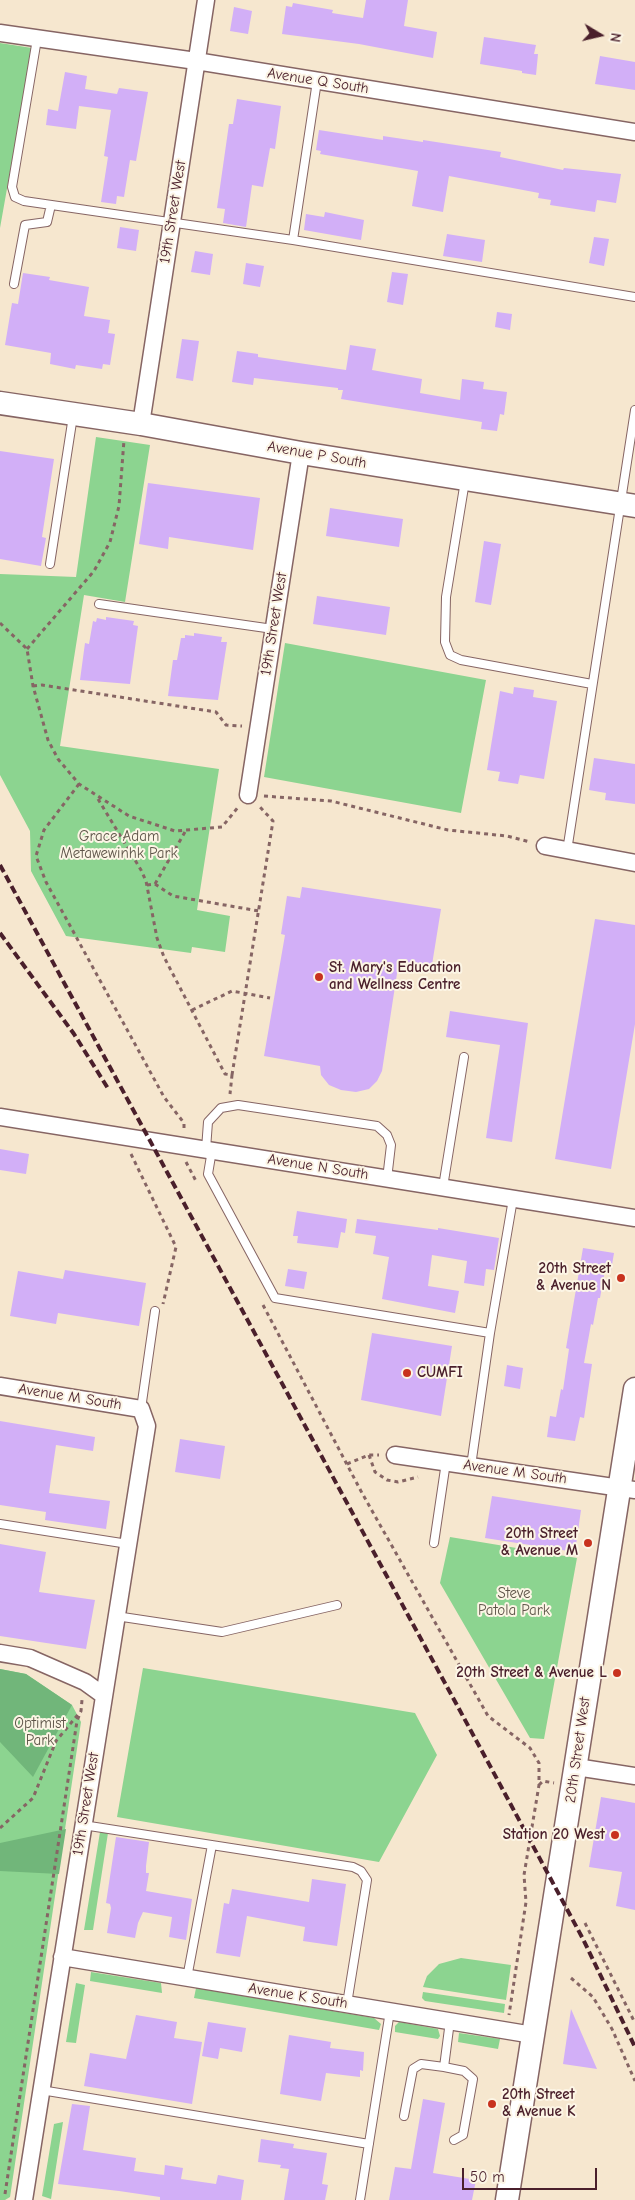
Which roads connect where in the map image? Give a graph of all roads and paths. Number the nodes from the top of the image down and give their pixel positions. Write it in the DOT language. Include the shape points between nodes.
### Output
graph roads {
  1 [pos="206,0"];
  2 [pos="0,33"];
  3 [pos="37,39"];
  4 [pos="196,61"];
  5 [pos="316,81"];
  6 [pos="635,132"];
  7 [pos="51,205"];
  8 [pos="171,222"];
  9 [pos="293,240"];
  10 [pos="14,284"];
  11 [pos="635,298"];
  12 [pos="0,403"];
  13 [pos="635,410"];
  14 [pos="74,414"];
  15 [pos="133,423"];
  16 [pos="301,453"];
  17 [pos="465,479"];
  18 [pos="628,505"];
  19 [pos="50,564"];
  20 [pos="99,604"];
  21 [pos="0,623"];
  22 [pos="273,629"];
  23 [pos="27,649"];
  24 [pos="592,684"];
  25 [pos="33,686"];
  26 [pos="258,728"];
  27 [pos="248,795"];
  28 [pos="98,797"];
  29 [pos="185,832"];
  30 [pos="514,838"];
  31 [pos="545,846"];
  32 [pos="566,851"];
  33 [pos="635,863"];
  34 [pos="154,884"];
  35 [pos="147,885"];
  36 [pos="258,911"];
  37 [pos="245,993"];
  38 [pos="270,998"];
  39 [pos="192,1010"];
  40 [pos="464,1057"];
  41 [pos="232,1075"];
  42 [pos="228,1107"];
  43 [pos="0,1117"];
  44 [pos="122,1136"];
  45 [pos="209,1150"];
  46 [pos="387,1179"];
  47 [pos="443,1187"];
  48 [pos="513,1199"];
  49 [pos="635,1218"];
  50 [pos="159,1311"];
  51 [pos="490,1333"];
  52 [pos="0,1386"];
  53 [pos="635,1389"];
  54 [pos="141,1409"];
  55 [pos="395,1454"];
  56 [pos="446,1462"];
  57 [pos="347,1464"];
  58 [pos="471,1466"];
  59 [pos="420,1476"];
  60 [pos="627,1489"];
  61 [pos="0,1524"];
  62 [pos="128,1544"];
  63 [pos="434,1544"];
  64 [pos="337,1606"];
  65 [pos="116,1616"];
  66 [pos="0,1653"];
  67 [pos="84,1682"];
  68 [pos="103,1695"];
  69 [pos="81,1711"];
  70 [pos="576,1767"];
  71 [pos="635,1776"];
  72 [pos="539,1785"];
  73 [pos="83,1825"];
  74 [pos="0,1828"];
  75 [pos="212,1845"];
  76 [pos="585,1923"];
  77 [pos="62,1957"];
  78 [pos="187,1978"];
  79 [pos="571,1978"];
  80 [pos="347,2004"];
  81 [pos="390,2011"];
  82 [pos="450,2021"];
  83 [pos="635,2023"];
  84 [pos="506,2030"];
  85 [pos="533,2035"];
  86 [pos="444,2067"];
  87 [pos="635,2081"];
  88 [pos="41,2090"];
  89 [pos="404,2116"];
  90 [pos="454,2140"];
  91 [pos="369,2144"];
  92 [pos="5,2194"];
  93 [pos="24,2200"];
  94 [pos="360,2200"];
  95 [pos="508,2200"];
  1 -- 4 [label="street, 19th Street West"];
  2 -- 3 [label="street, Avenue Q South"];
  3 -- 4 [label="street, Avenue Q South"];
  3 -- 7 [label="lane" via="12,187 15,197"];
  4 -- 5 [label="street, Avenue Q South"];
  4 -- 8 [label="street, 19th Street West"];
  5 -- 6 [label="street, Avenue Q South"];
  5 -- 9 [label="lane"];
  7 -- 8 [label="lane"];
  7 -- 10 [label="lane" via="47,222 25,225"];
  8 -- 9 [label="lane"];
  8 -- 15 [label="street, 19th Street West"];
  9 -- 11 [label="lane"];
  12 -- 14 [label="main road, Avenue P South"];
  13 -- 18 [label="lane"];
  14 -- 15 [label="main road, Avenue P South"];
  14 -- 19 [label="lane"];
  15 -- 16 [label="main road, Avenue P South"];
  15 -- 23 [label="path" via="110,542 94,571"];
  16 -- 17 [label="main road, Avenue P South"];
  16 -- 22 [label="street, 19th Street West"];
  17 -- 18 [label="main road, Avenue P South"];
  17 -- 24 [label="lane" via="446,597 445,642 450,655 461,660"];
  18 -- 24 [label="lane"];
  20 -- 22 [label="lane"];
  21 -- 23 [label="path"];
  22 -- 26 [label="street, 19th Street West"];
  23 -- 25 [label="path"];
  24 -- 32 [label="lane"];
  25 -- 26 [label="path" via="216,712 226,724"];
  25 -- 28 [label="path" via="48,740 58,759 80,784"];
  26 -- 27 [label="street, 19th Street West"];
  27 -- 29 [label="path" via="222,827"];
  27 -- 30 [label="path" via="331,801 448,830"];
  27 -- 36 [label="path" via="273,821"];
  28 -- 29 [label="path" via="129,816"];
  28 -- 35 [label="path"];
  29 -- 34 [label="path"];
  31 -- 32 [label="street"];
  32 -- 33 [label="street"];
  34 -- 35 [label="path"];
  34 -- 36 [label="path" via="173,896"];
  35 -- 39 [label="path" via="157,938"];
  36 -- 37 [label="path"];
  37 -- 38 [label="path"];
  37 -- 39 [label="path" via="232,991"];
  37 -- 41 [label="path"];
  39 -- 41 [label="path" via="225,1074"];
  40 -- 47 [label="lane"];
  41 -- 42 [label="path"];
  42 -- 45 [label="lane" via="221,1108 208,1122"];
  42 -- 46 [label="lane" via="238,1105 377,1126 392,1145"];
  43 -- 44 [label="street, Avenue N South"];
  44 -- 45 [label="street, Avenue N South"];
  44 -- 50 [label="path" via="176,1247"];
  45 -- 46 [label="street, Avenue N South"];
  45 -- 51 [label="lane" via="208,1174 275,1298"];
  46 -- 47 [label="street, Avenue N South"];
  47 -- 48 [label="street, Avenue N South"];
  48 -- 49 [label="street, Avenue N South"];
  48 -- 51 [label="lane"];
  50 -- 54 [label="lane"];
  51 -- 58 [label="lane"];
  52 -- 54 [label="street, Avenue M South"];
  53 -- 60 [label="main road, 20th Street West"];
  54 -- 62 [label="street, 19th Street West" via="147,1426"];
  55 -- 56 [label="street, Avenue M South"];
  56 -- 58 [label="street, Avenue M South"];
  56 -- 63 [label="lane"];
  57 -- 59 [label="path" via="370,1455 375,1472 387,1480 398,1482"];
  58 -- 60 [label="street, Avenue M South"];
  60 -- 70 [label="main road, 20th Street West"];
  61 -- 62 [label="lane"];
  62 -- 65 [label="street, 19th Street West"];
  64 -- 65 [label="lane" via="222,1632"];
  65 -- 68 [label="street, 19th Street West"];
  66 -- 67 [label="street" via="30,1658"];
  67 -- 68 [label="street"];
  67 -- 69 [label="path"];
  68 -- 73 [label="street, 19th Street West"];
  69 -- 74 [label="path" via="56,1742 33,1798"];
  69 -- 92 [label="path"];
  70 -- 71 [label="street"];
  70 -- 85 [label="main road, 20th Street West"];
  72 -- 84 [label="path" via="524,1875 526,1902"];
  73 -- 75 [label="lane"];
  73 -- 77 [label="street, 19th Street West"];
  75 -- 78 [label="lane"];
  75 -- 80 [label="lane" via="353,1867 361,1871 367,1880"];
  76 -- 83 [label="path"];
  77 -- 78 [label="street, Avenue K South"];
  77 -- 88 [label="street, 19th Street West"];
  78 -- 80 [label="street, Avenue K South"];
  79 -- 87 [label="path" via="593,1997 612,2028"];
  80 -- 81 [label="street, Avenue K South"];
  81 -- 82 [label="street, Avenue K South"];
  81 -- 91 [label="lane"];
  82 -- 84 [label="street, Avenue K South"];
  82 -- 86 [label="lane"];
  84 -- 85 [label="street, Avenue K South"];
  85 -- 95 [label="main road, 20th Street West"];
  86 -- 89 [label="lane" via="421,2064 414,2069"];
  86 -- 90 [label="lane" via="464,2070 473,2079 463,2135"];
  88 -- 91 [label="lane"];
  88 -- 93 [label="street, 19th Street West"];
  91 -- 94 [label="lane"];
}
